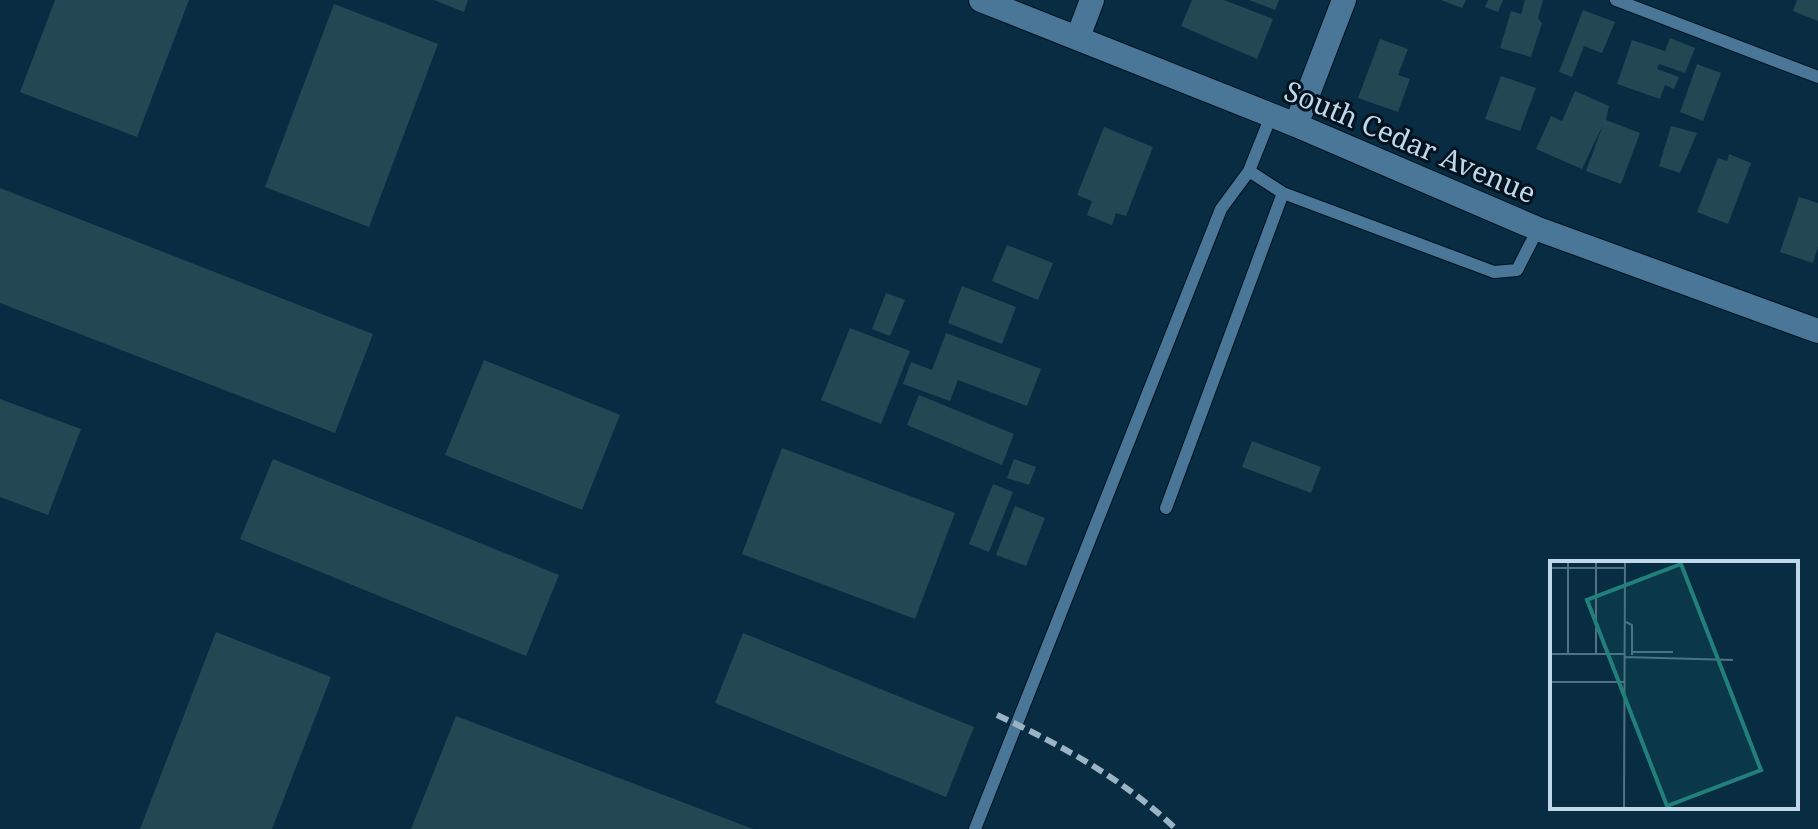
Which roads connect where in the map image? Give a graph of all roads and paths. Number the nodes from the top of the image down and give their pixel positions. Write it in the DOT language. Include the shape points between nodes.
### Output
graph roads {
  1 [pos="981,0"];
  2 [pos="1092,0"];
  3 [pos="1344,0"];
  4 [pos="1616,0"];
  5 [pos="1078,37"];
  6 [pos="1818,77"];
  7 [pos="1271,116"];
  8 [pos="1296,125"];
  9 [pos="1249,171"];
  10 [pos="1283,193"];
  11 [pos="1538,229"];
  12 [pos="1818,331"];
  13 [pos="1166,508"];
  14 [pos="975,829"];
  1 -- 5 [label="street, South Cedar Avenue"];
  2 -- 5 [label="street"];
  3 -- 8 [label="street"];
  4 -- 6 [label="lane"];
  5 -- 7 [label="street, South Cedar Avenue"];
  7 -- 8 [label="street, South Cedar Avenue"];
  7 -- 9 [label="lane"];
  8 -- 11 [label="street, South Cedar Avenue"];
  9 -- 10 [label="lane"];
  9 -- 14 [label="lane" via="1221,209"];
  10 -- 11 [label="lane" via="1494,272 1517,270"];
  10 -- 13 [label="lane"];
  11 -- 12 [label="street, South Cedar Avenue"];
}
